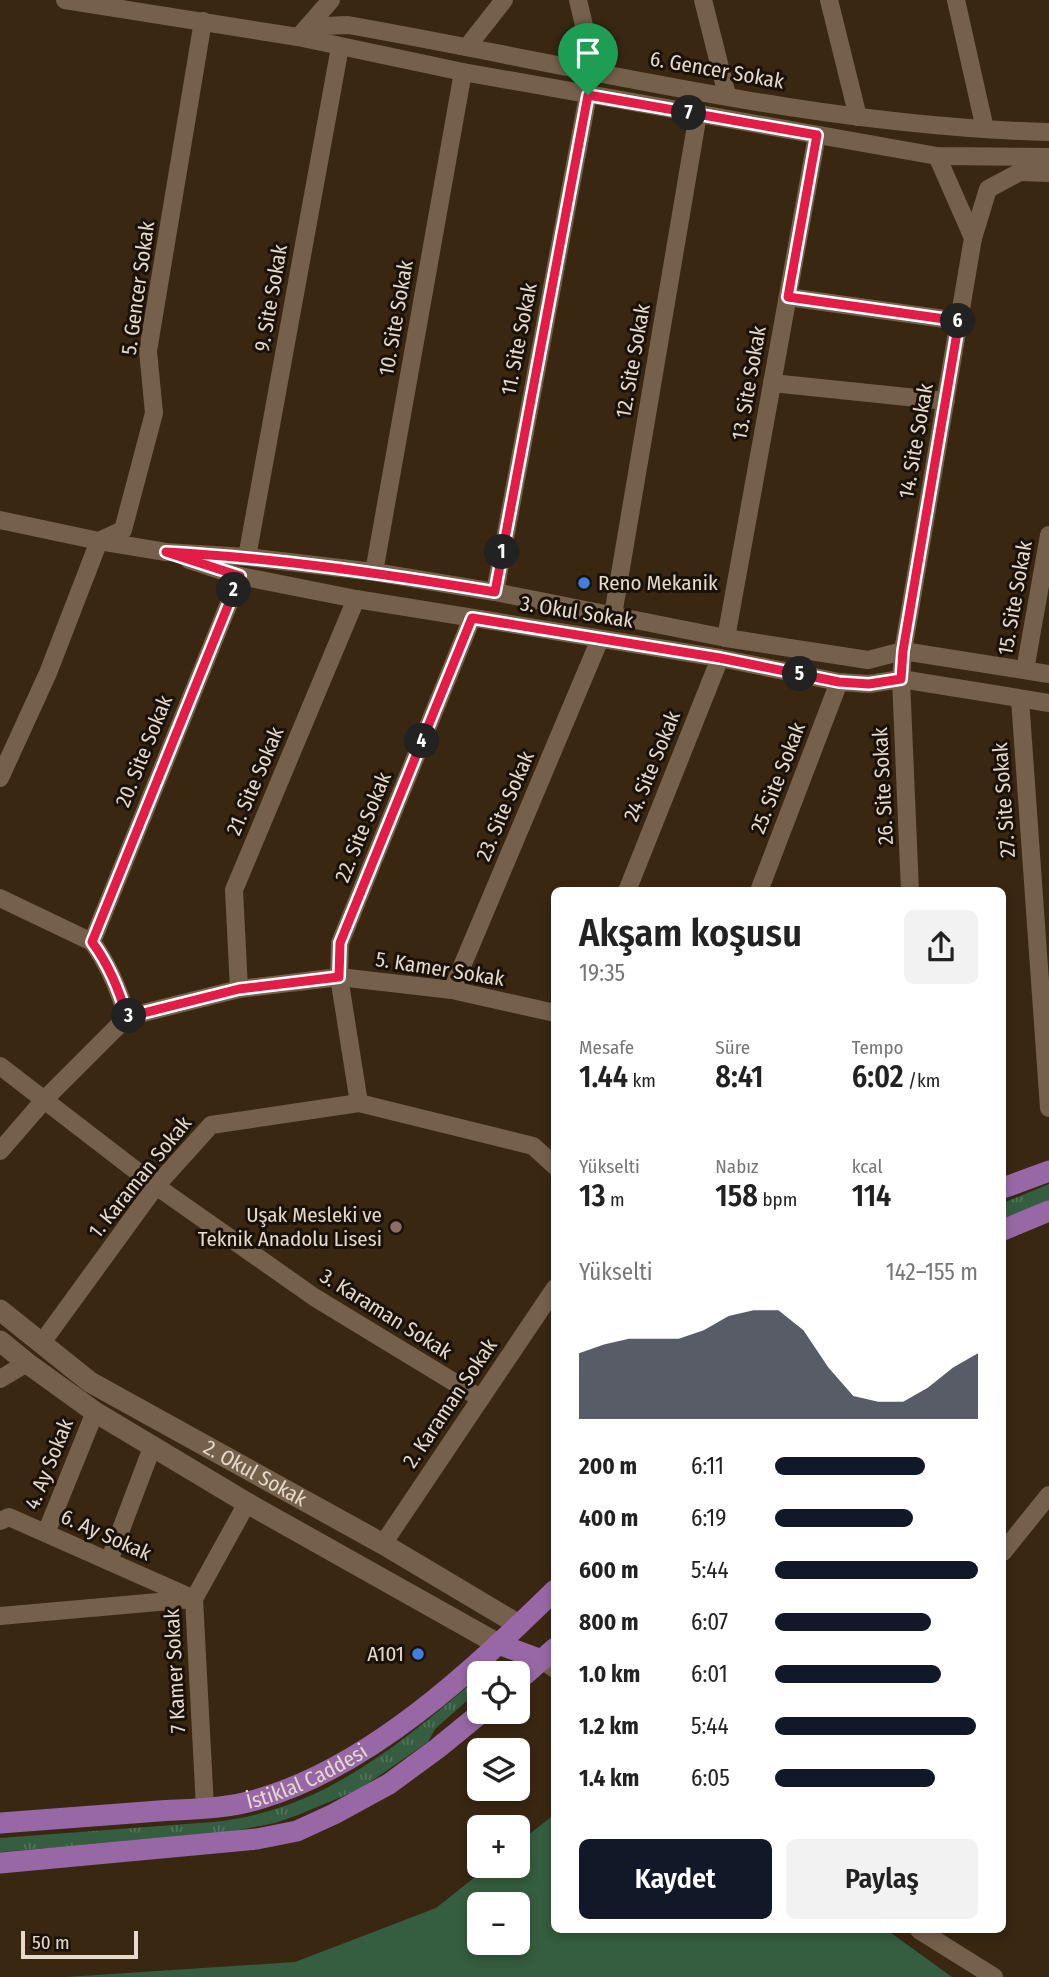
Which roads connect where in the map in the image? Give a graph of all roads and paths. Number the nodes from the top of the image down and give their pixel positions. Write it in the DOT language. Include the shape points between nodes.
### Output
graph roads {
  1 [pos="65,0"];
  2 [pos="331,0"];
  3 [pos="504,0"];
  4 [pos="578,0"];
  5 [pos="703,0"];
  6 [pos="829,0"];
  7 [pos="956,0"];
  8 [pos="204,21"];
  9 [pos="298,37"];
  10 [pos="340,47"];
  11 [pos="467,47"];
  12 [pos="463,72"];
  13 [pos="595,72"];
  14 [pos="588,95"];
  15 [pos="727,96"];
  16 [pos="698,114"];
  17 [pos="858,117"];
  18 [pos="985,129"];
  19 [pos="1049,132"];
  20 [pos="817,135"];
  21 [pos="937,156"];
  22 [pos="1049,157"];
  23 [pos="1015,165"];
  24 [pos="1049,173"];
  25 [pos="973,238"];
  26 [pos="788,297"];
  27 [pos="959,321"];
  28 [pos="772,383"];
  29 [pos="946,401"];
  30 [pos="0,520"];
  31 [pos="1049,535"];
  32 [pos="99,541"];
  33 [pos="166,552"];
  34 [pos="247,557"];
  35 [pos="374,572"];
  36 [pos="240,576"];
  37 [pos="495,592"];
  38 [pos="356,599"];
  39 [pos="613,615"];
  40 [pos="472,618"];
  41 [pos="726,638"];
  42 [pos="600,639"];
  43 [pos="903,651"];
  44 [pos="720,658"];
  45 [pos="1025,670"];
  46 [pos="1049,674"];
  47 [pos="901,679"];
  48 [pos="839,682"];
  49 [pos="1020,699"];
  50 [pos="1049,703"];
  51 [pos="0,778"];
  52 [pos="629,887"];
  53 [pos="761,887"];
  54 [pos="910,887"];
  55 [pos="0,898"];
  56 [pos="92,942"];
  57 [pos="339,977"];
  58 [pos="239,989"];
  59 [pos="452,990"];
  60 [pos="551,1012"];
  61 [pos="127,1017"];
  62 [pos="0,1066"];
  63 [pos="45,1099"];
  64 [pos="359,1103"];
  65 [pos="1049,1108"];
  66 [pos="0,1151"];
  67 [pos="551,1162"];
  68 [pos="1049,1171"];
  69 [pos="156,1186"];
  70 [pos="1006,1187"];
  71 [pos="1049,1211"];
  72 [pos="1006,1229"];
  73 [pos="551,1294"];
  74 [pos="0,1310"];
  75 [pos="0,1341"];
  76 [pos="41,1344"];
  77 [pos="27,1363"];
  78 [pos="1,1381"];
  79 [pos="480,1398"];
  80 [pos="95,1412"];
  81 [pos="153,1445"];
  82 [pos="1049,1495"];
  83 [pos="247,1503"];
  84 [pos="0,1521"];
  85 [pos="46,1533"];
  86 [pos="383,1544"];
  87 [pos="1006,1548"];
  88 [pos="109,1561"];
  89 [pos="368,1569"];
  90 [pos="551,1594"];
  91 [pos="194,1599"];
  92 [pos="0,1616"];
  93 [pos="519,1626"];
  94 [pos="498,1644"];
  95 [pos="551,1659"];
  96 [pos="530,1673"];
  97 [pos="467,1724"];
  98 [pos="205,1808"];
  99 [pos="0,1824"];
  100 [pos="0,1863"];
  101 [pos="924,1933"];
  102 [pos="993,1977"];
  1 -- 8 [label="street, 6. Gencer Sokak"];
  2 -- 9 [label="street"];
  3 -- 11 [label="street"];
  4 -- 13 [label="street"];
  5 -- 15 [label="street"];
  6 -- 17 [label="street"];
  7 -- 18 [label="street"];
  8 -- 9 [label="street, 6. Gencer Sokak"];
  8 -- 32 [label="street, 5. Gencer Sokak" via="148,351 154,413 123,530"];
  9 -- 10 [label="street, 6. Gencer Sokak"];
  9 -- 11 [label="street, 6. Gencer Sokak" via="323,26 348,25"];
  10 -- 12 [label="street, 6. Gencer Sokak"];
  10 -- 34 [label="street, 9. Site Sokak"];
  11 -- 13 [label="street, 6. Gencer Sokak"];
  12 -- 14 [label="street, 6. Gencer Sokak"];
  12 -- 35 [label="street, 10. Site Sokak"];
  13 -- 15 [label="street, 6. Gencer Sokak"];
  14 -- 16 [label="street, 6. Gencer Sokak"];
  14 -- 37 [label="street, 11. Site Sokak"];
  15 -- 17 [label="street, 6. Gencer Sokak"];
  16 -- 20 [label="street, 6. Gencer Sokak"];
  16 -- 39 [label="street, 12. Site Sokak"];
  17 -- 18 [label="street, 6. Gencer Sokak"];
  18 -- 19 [label="street, 6. Gencer Sokak"];
  20 -- 21 [label="street, 6. Gencer Sokak"];
  20 -- 26 [label="street, 13. Site Sokak"];
  21 -- 23 [label="street, 6. Gencer Sokak"];
  21 -- 25 [label="street"];
  22 -- 23 [label="street, 6. Gencer Sokak"];
  23 -- 24 [label="street"];
  23 -- 25 [label="street, 14. Site Sokak" via="988,189"];
  25 -- 27 [label="street, 14. Site Sokak"];
  26 -- 27 [label="street"];
  26 -- 28 [label="street, 13. Site Sokak"];
  27 -- 29 [label="street, 14. Site Sokak"];
  28 -- 29 [label="street"];
  28 -- 41 [label="street, 13. Site Sokak"];
  29 -- 43 [label="street, 14. Site Sokak"];
  30 -- 32 [label="street, 3. Okul Sokak"];
  31 -- 45 [label="street, 15. Site Sokak"];
  32 -- 33 [label="street, 3. Okul Sokak"];
  32 -- 51 [label="street" via="48,673"];
  33 -- 34 [label="street, 3. Okul Sokak"];
  33 -- 36 [label="street, 3. Okul Sokak"];
  34 -- 35 [label="street, 3. Okul Sokak"];
  35 -- 37 [label="street, 3. Okul Sokak"];
  36 -- 38 [label="street, 3. Okul Sokak"];
  36 -- 56 [label="street, 20. Site Sokak"];
  37 -- 39 [label="street, 3. Okul Sokak"];
  38 -- 40 [label="street, 3. Okul Sokak"];
  38 -- 58 [label="street, 21. Site Sokak" via="234,890"];
  39 -- 41 [label="street, 3. Okul Sokak"];
  40 -- 42 [label="street, 3. Okul Sokak"];
  40 -- 57 [label="street, 22. Site Sokak" via="340,943"];
  41 -- 43 [label="street, 3. Okul Sokak" via="868,660"];
  42 -- 44 [label="street, 3. Okul Sokak"];
  42 -- 59 [label="street, 23. Site Sokak"];
  43 -- 45 [label="street"];
  43 -- 47 [label="street, 14. Site Sokak"];
  44 -- 48 [label="street, 3. Okul Sokak"];
  44 -- 52 [label="street, 24. Site Sokak"];
  45 -- 46 [label="street"];
  47 -- 48 [label="street, 3. Okul Sokak"];
  47 -- 49 [label="street, 3. Okul Sokak"];
  47 -- 54 [label="street, 26. Site Sokak"];
  48 -- 53 [label="street, 25. Site Sokak"];
  49 -- 50 [label="street, 3. Okul Sokak"];
  49 -- 65 [label="street, 27. Site Sokak"];
  55 -- 56 [label="street"];
  56 -- 61 [label="street" via="119,989"];
  57 -- 58 [label="street, 5. Kamer Sokak"];
  57 -- 59 [label="street, 5. Kamer Sokak"];
  57 -- 64 [label="street, 22. Site Sokak"];
  58 -- 61 [label="street, 5. Kamer Sokak"];
  59 -- 60 [label="street, 5. Kamer Sokak"];
  61 -- 63 [label="street"];
  62 -- 63 [label="street, 3. Karaman Sokak"];
  63 -- 66 [label="street"];
  63 -- 69 [label="street, 3. Karaman Sokak"];
  64 -- 67 [label="street, 1. Karaman Sokak" via="533,1146"];
  64 -- 69 [label="street, 1. Karaman Sokak" via="211,1125"];
  68 -- 70 [label="main road"];
  69 -- 76 [label="street, 1. Karaman Sokak"];
  69 -- 79 [label="street, 3. Karaman Sokak" via="314,1297"];
  71 -- 72 [label="main road"];
  73 -- 79 [label="street, 2. Karaman Sokak"];
  74 -- 76 [label="street, 2. Okul Sokak"];
  75 -- 77 [label="street, 2. Okul Sokak"];
  76 -- 77 [label="street"];
  76 -- 86 [label="street, 2. Okul Sokak" via="90,1382"];
  77 -- 78 [label="street"];
  77 -- 80 [label="street, 2. Okul Sokak"];
  79 -- 86 [label="street, 2. Karaman Sokak"];
  80 -- 81 [label="street, 2. Okul Sokak"];
  80 -- 85 [label="street, 4. Ay Sokak"];
  81 -- 83 [label="street, 2. Okul Sokak"];
  81 -- 88 [label="street"];
  82 -- 87 [label="street"];
  83 -- 89 [label="street, 2. Okul Sokak"];
  83 -- 91 [label="street, 7 Kamer Sokak"];
  84 -- 85 [label="street, 6. Ay Sokak" via="9,1517"];
  85 -- 88 [label="street, 6. Ay Sokak"];
  86 -- 89 [label="street"];
  86 -- 93 [label="street, 2. Okul Sokak"];
  88 -- 91 [label="street, 6. Ay Sokak"];
  89 -- 94 [label="street, 2. Okul Sokak"];
  90 -- 93 [label="main road, İstiklal Caddesi"];
  91 -- 92 [label="street"];
  91 -- 98 [label="street, 7 Kamer Sokak"];
  93 -- 94 [label="main road, İstiklal Caddesi"];
  93 -- 95 [label="main road"];
  94 -- 95 [label="main road"];
  94 -- 98 [label="main road, İstiklal Caddesi" via="413,1716 359,1754 311,1780 257,1800"];
  95 -- 96 [label="main road"];
  97 -- 100 [label="main road, İstiklal Caddesi" via="388,1784 297,1830 257,1839"];
  98 -- 99 [label="main road, İstiklal Caddesi"];
  101 -- 102 [label="street"];
}
